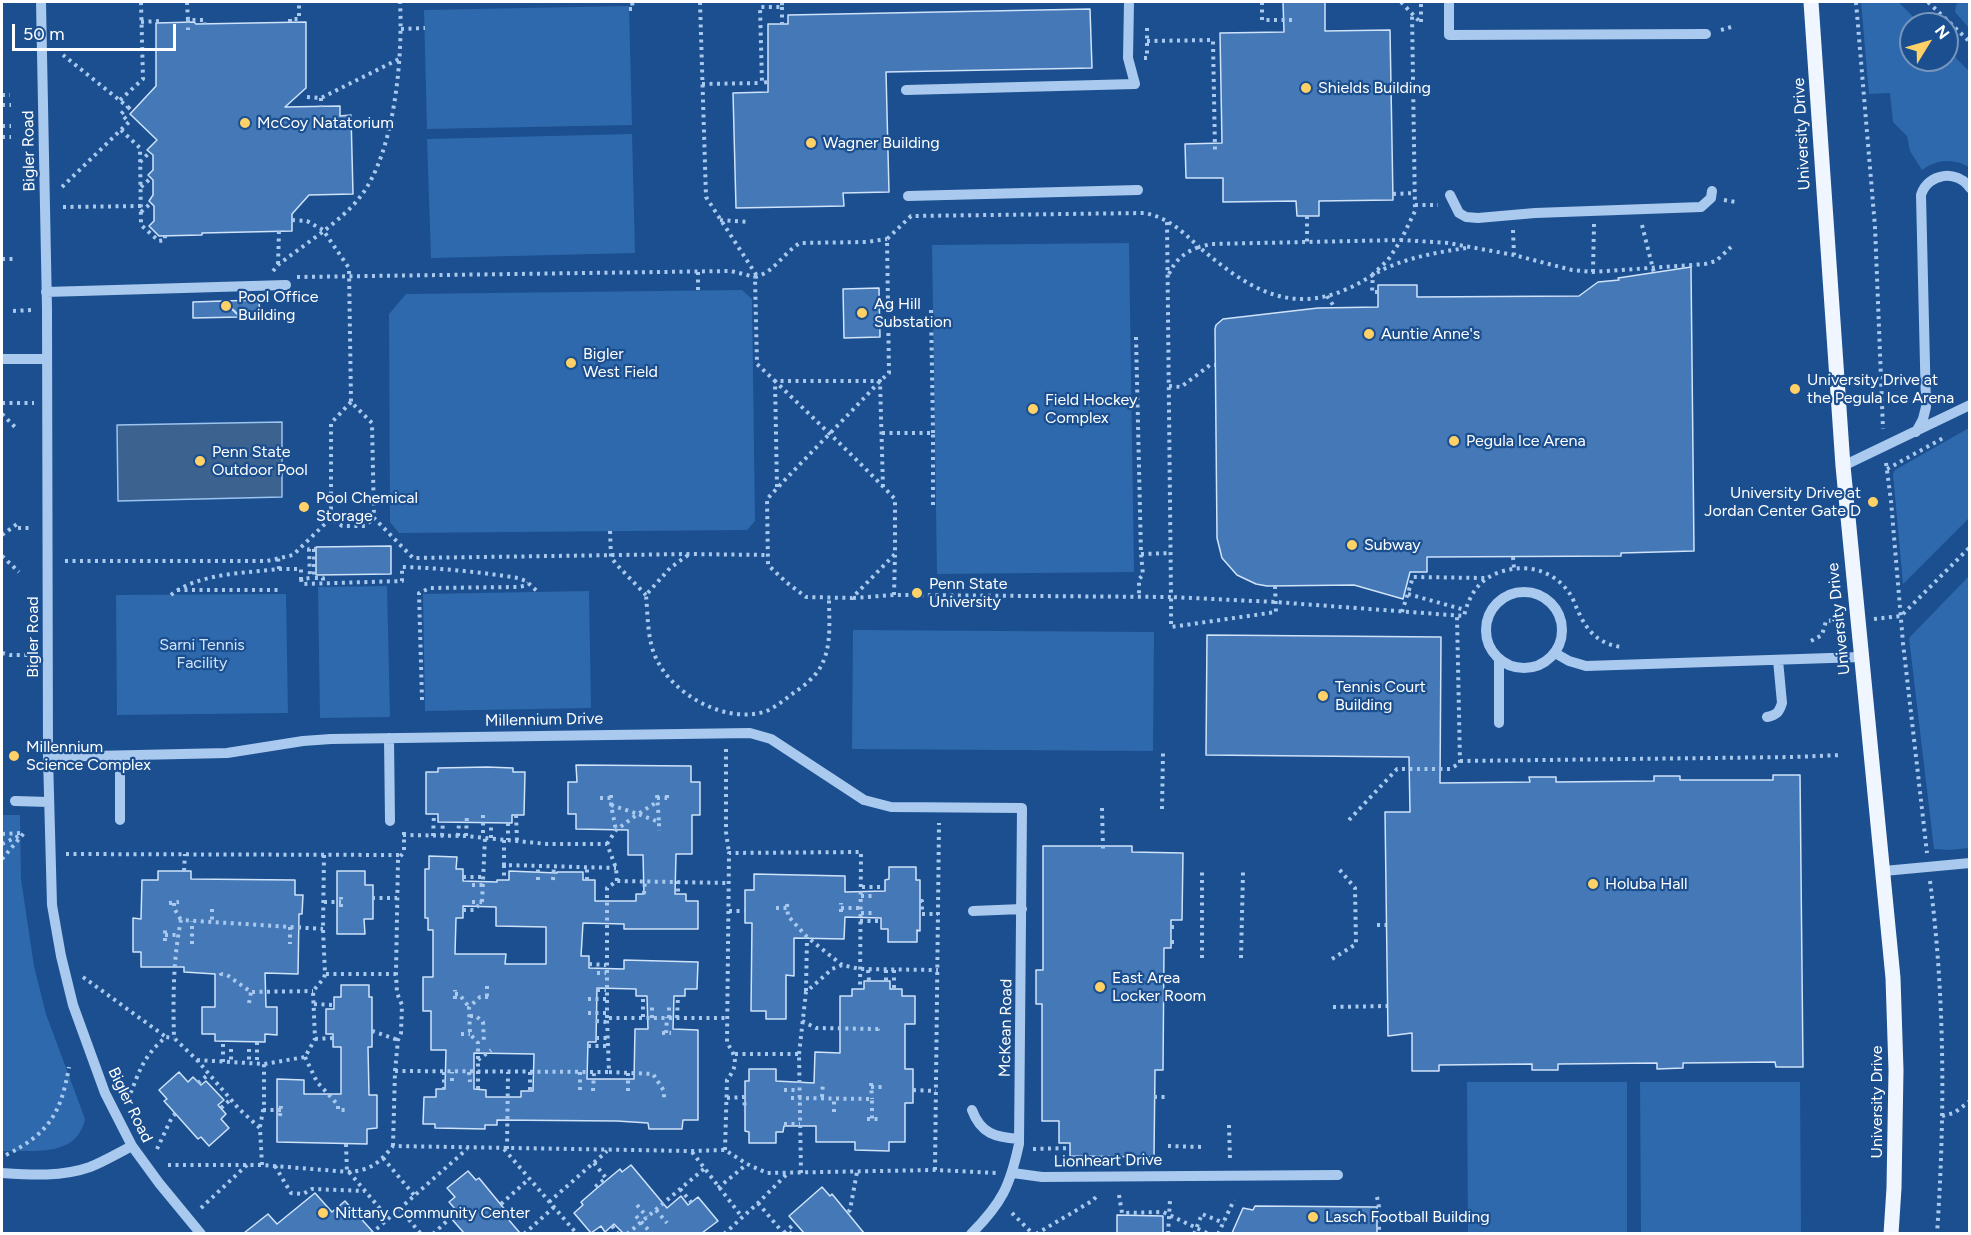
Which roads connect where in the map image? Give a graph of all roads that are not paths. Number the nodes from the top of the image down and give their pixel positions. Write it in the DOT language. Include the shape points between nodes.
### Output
graph roads {
  1 [pos="41,2"];
  2 [pos="1129,2"];
  3 [pos="1449,2"];
  4 [pos="1811,2"];
  5 [pos="1706,34"];
  6 [pos="906,90"];
  7 [pos="1970,188"];
  8 [pos="1138,190"];
  9 [pos="1712,191"];
  10 [pos="908,196"];
  11 [pos="1452,200"];
  12 [pos="287,281"];
  13 [pos="46,292"];
  14 [pos="2,359"];
  15 [pos="47,359"];
  16 [pos="1970,405"];
  17 [pos="1916,432"];
  18 [pos="1843,466"];
  19 [pos="1555,653"];
  20 [pos="1861,657"];
  21 [pos="1499,659"];
  22 [pos="1778,660"];
  23 [pos="1767,717"];
  24 [pos="1499,723"];
  25 [pos="389,738"];
  26 [pos="120,756"];
  27 [pos="48,757"];
  28 [pos="10,801"];
  29 [pos="49,802"];
  30 [pos="1022,808"];
  31 [pos="120,820"];
  32 [pos="390,821"];
  33 [pos="1970,863"];
  34 [pos="1884,871"];
  35 [pos="1022,909"];
  36 [pos="973,910"];
  37 [pos="972,1110"];
  38 [pos="1018,1139"];
  39 [pos="132,1146"];
  40 [pos="2,1173"];
  41 [pos="1013,1173"];
  42 [pos="1338,1174"];
  43 [pos="201,1233"];
  44 [pos="971,1233"];
  45 [pos="1891,1233"];
  1 -- 13 [label="street, Bigler Road"];
  2 -- 6 [label="street" via="1128,58 1135,84"];
  3 -- 5 [label="street" via="1449,35"];
  4 -- 18 [label="main road, University Drive"];
  7 -- 17 [label="street" via="1957,177 1944,176 1926,185 1921,195 1926,407"];
  8 -- 10 [label="street"];
  9 -- 11 [label="street" via="1712,198 1701,207 1495,217 1466,217"];
  12 -- 13 [label="street" via="260,286"];
  13 -- 15 [label="street, Bigler Road"];
  14 -- 15 [label="street"];
  15 -- 27 [label="street, Bigler Road"];
  16 -- 17 [label="street"];
  17 -- 18 [label="street"];
  18 -- 20 [label="main road, University Drive"];
  19 -- 21 [label="street" via="1530,668 1514,667"];
  19 -- 21 [label="street" via="1562,624 1557,610 1534,592 1519,592 1499,601 1487,619 1490,648"];
  19 -- 22 [label="street" via="1586,666"];
  20 -- 22 [label="street"];
  20 -- 34 [label="main road, University Drive"];
  21 -- 24 [label="street"];
  22 -- 23 [label="street" via="1782,704 1776,715"];
  25 -- 26 [label="street, Millennium Drive" via="303,741 227,753"];
  25 -- 30 [label="street, Millennium Drive" via="750,733 771,739 864,800 891,807"];
  25 -- 32 [label="street"];
  26 -- 27 [label="street, Millennium Drive"];
  26 -- 31 [label="street"];
  27 -- 29 [label="street, Bigler Road"];
  28 -- 29 [label="street"];
  29 -- 39 [label="street, Bigler Road" via="52,905 61,956 73,1005 98,1075"];
  30 -- 35 [label="street, McKean Road"];
  33 -- 34 [label="street"];
  34 -- 45 [label="main road, University Drive" via="1896,1070"];
  35 -- 36 [label="street"];
  35 -- 38 [label="street, McKean Road"];
  37 -- 38 [label="street" via="987,1132"];
  38 -- 41 [label="street, McKean Road"];
  39 -- 40 [label="street" via="73,1172"];
  39 -- 43 [label="street, Bigler Road"];
  41 -- 42 [label="street, Lionheart Drive" via="1042,1177"];
  41 -- 44 [label="street, McKean Road" via="996,1208"];
}
